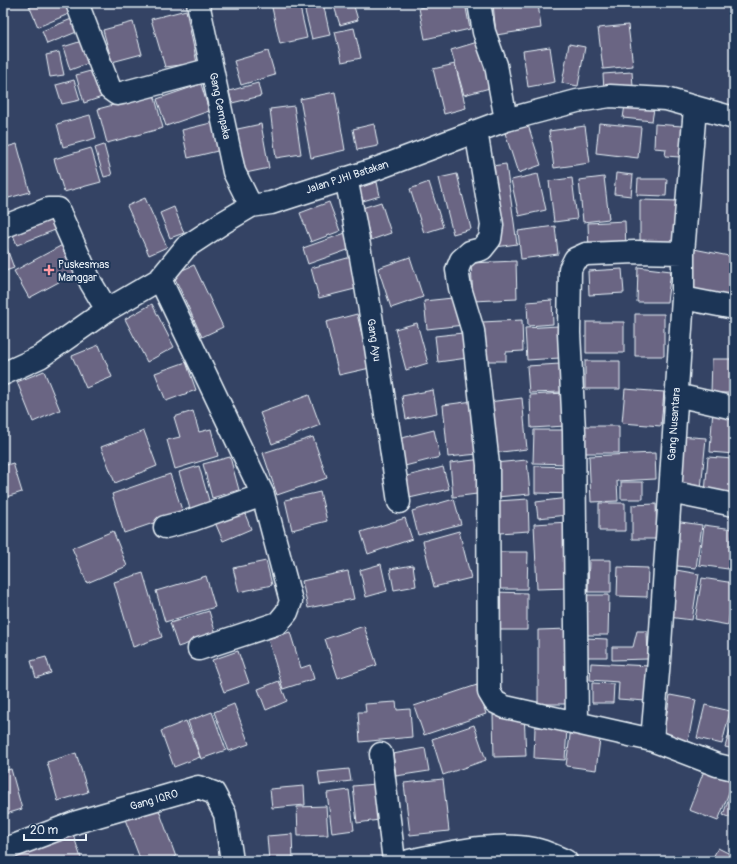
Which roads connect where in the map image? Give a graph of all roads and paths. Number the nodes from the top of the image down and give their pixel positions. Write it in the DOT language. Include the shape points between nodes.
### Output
graph roads {
  1 [pos="77,3"];
  2 [pos="198,3"];
  3 [pos="479,3"];
  4 [pos="212,69"];
  5 [pos="695,108"];
  6 [pos="734,118"];
  7 [pos="506,120"];
  8 [pos="476,132"];
  9 [pos="346,178"];
  10 [pos="251,206"];
  11 [pos="3,227"];
  12 [pos="683,253"];
  13 [pos="160,278"];
  14 [pos="682,298"];
  15 [pos="734,308"];
  16 [pos="107,310"];
  17 [pos="3,374"];
  18 [pos="676,395"];
  19 [pos="734,408"];
  20 [pos="670,492"];
  21 [pos="263,495"];
  22 [pos="399,502"];
  23 [pos="734,505"];
  24 [pos="165,527"];
  25 [pos="199,649"];
  26 [pos="577,723"];
  27 [pos="652,740"];
  28 [pos="381,754"];
  29 [pos="734,769"];
  30 [pos="3,850"];
  31 [pos="456,856"];
  32 [pos="232,861"];
  33 [pos="394,861"];
  34 [pos="409,861"];
  35 [pos="566,861"];
  1 -- 4 [label="street" via="110,89 115,93"];
  2 -- 4 [label="street, Gang Cempaka"];
  3 -- 7 [label="street" via="484,32 496,65"];
  4 -- 10 [label="street, Gang Cempaka" via="234,172"];
  5 -- 6 [label="street, Jalan PJHI Batakan"];
  5 -- 7 [label="street, Jalan PJHI Batakan" via="666,100 610,96 576,101"];
  5 -- 12 [label="street, Gang Nusantara"];
  7 -- 8 [label="street, Jalan PJHI Batakan"];
  8 -- 9 [label="street, Jalan PJHI Batakan"];
  8 -- 26 [label="street" via="492,232 482,249 470,252 461,260 457,270 473,331 488,465 489,692 500,705"];
  9 -- 10 [label="street, Jalan PJHI Batakan" via="271,203"];
  9 -- 22 [label="street, Gang Ayu" via="365,280"];
  10 -- 13 [label="street, Jalan PJHI Batakan" via="186,247"];
  11 -- 16 [label="street" via="48,209 58,209 91,283"];
  12 -- 14 [label="street, Gang Nusantara"];
  12 -- 26 [label="street" via="586,254 575,259 570,269"];
  13 -- 16 [label="street, Jalan PJHI Batakan"];
  13 -- 21 [label="street"];
  14 -- 15 [label="street"];
  14 -- 18 [label="street, Gang Nusantara"];
  16 -- 17 [label="street, Jalan PJHI Batakan" via="40,357"];
  18 -- 19 [label="street"];
  18 -- 20 [label="street, Gang Nusantara"];
  20 -- 23 [label="street"];
  20 -- 27 [label="street, Gang Nusantara"];
  21 -- 24 [label="street"];
  21 -- 25 [label="street" via="291,602 287,612 278,623"];
  26 -- 27 [label="street"];
  27 -- 29 [label="street"];
  28 -- 33 [label="street"];
  30 -- 32 [label="street, Gang IQRO" via="77,822 198,787 214,793 225,814"];
  31 -- 34 [label="street"];
  31 -- 35 [label="street" via="504,846 535,849"];
}
